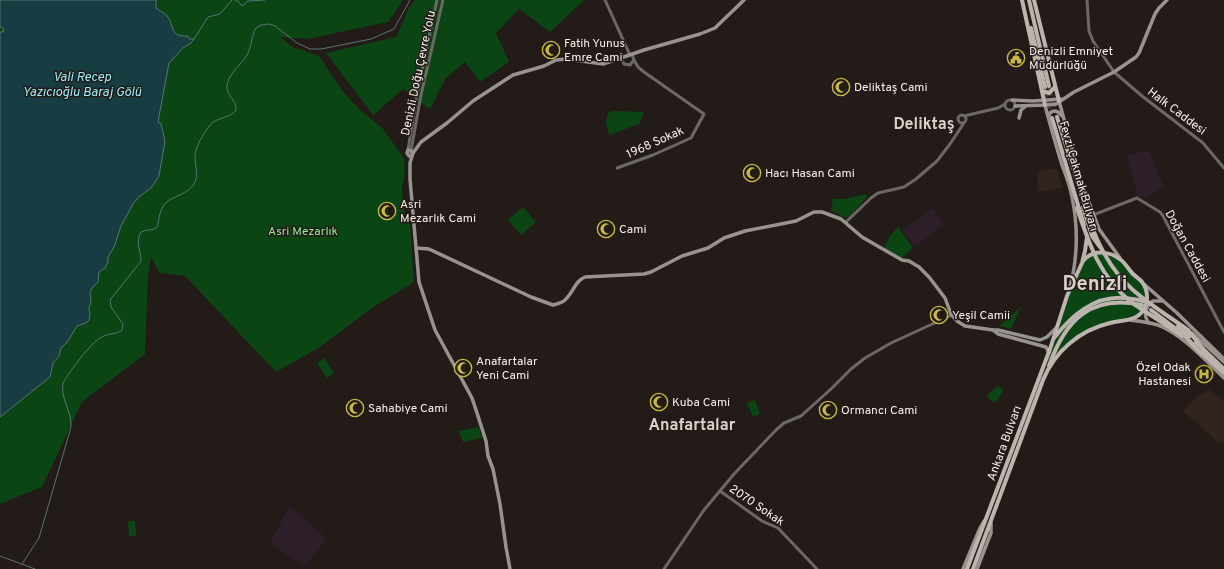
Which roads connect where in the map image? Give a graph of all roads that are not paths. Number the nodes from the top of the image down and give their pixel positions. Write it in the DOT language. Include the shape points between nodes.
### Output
graph roads {
  1 [pos="437,0"];
  2 [pos="443,0"];
  3 [pos="605,0"];
  4 [pos="744,0"];
  5 [pos="1024,0"];
  6 [pos="1029,0"];
  7 [pos="1034,0"];
  8 [pos="1087,0"];
  9 [pos="1167,0"];
  10 [pos="631,55"];
  11 [pos="621,59"];
  12 [pos="634,60"];
  13 [pos="630,65"];
  14 [pos="638,67"];
  15 [pos="1114,72"];
  16 [pos="1055,87"];
  17 [pos="1046,88"];
  18 [pos="1004,97"];
  19 [pos="1012,100"];
  20 [pos="1044,100"];
  21 [pos="1060,100"];
  22 [pos="1005,104"];
  23 [pos="1045,105"];
  24 [pos="1015,106"];
  25 [pos="1028,106"];
  26 [pos="999,108"];
  27 [pos="1008,110"];
  28 [pos="978,114"];
  29 [pos="964,116"];
  30 [pos="1063,116"];
  31 [pos="1019,118"];
  32 [pos="1053,118"];
  33 [pos="959,121"];
  34 [pos="965,122"];
  35 [pos="959,131"];
  36 [pos="412,152"];
  37 [pos="410,163"];
  38 [pos="617,168"];
  39 [pos="1224,168"];
  40 [pos="1078,174"];
  41 [pos="1076,179"];
  42 [pos="1073,185"];
  43 [pos="1072,195"];
  44 [pos="1083,200"];
  45 [pos="1077,208"];
  46 [pos="1093,215"];
  47 [pos="846,222"];
  48 [pos="1087,241"];
  49 [pos="416,248"];
  50 [pos="1108,253"];
  51 [pos="1122,261"];
  52 [pos="1082,263"];
  53 [pos="1143,283"];
  54 [pos="1067,296"];
  55 [pos="1164,302"];
  56 [pos="1152,309"];
  57 [pos="952,315"];
  58 [pos="1129,320"];
  59 [pos="1150,323"];
  60 [pos="1057,325"];
  61 [pos="993,330"];
  62 [pos="1188,330"];
  63 [pos="1224,332"];
  64 [pos="1181,337"];
  65 [pos="1053,340"];
  66 [pos="1049,353"];
  67 [pos="1202,353"];
  68 [pos="1223,356"];
  69 [pos="1224,362"];
  70 [pos="1224,369"];
  71 [pos="1224,373"];
  72 [pos="1045,375"];
  73 [pos="1224,378"];
  74 [pos="720,491"];
  75 [pos="987,517"];
  76 [pos="991,520"];
  77 [pos="510,569"];
  78 [pos="664,569"];
  79 [pos="817,569"];
  80 [pos="963,569"];
  81 [pos="967,569"];
  82 [pos="972,569"];
  83 [pos="977,569"];
  1 -- 36 [label="street, Denizli Doğu Çevre Yolu" via="417,94"];
  2 -- 36 [label="street, Denizli Doğu Çevre Yolu" via="421,95"];
  3 -- 10 [label="street"];
  4 -- 10 [label="main road" via="713,29"];
  5 -- 17 [label="main road"];
  6 -- 17 [label="main road"];
  7 -- 16 [label="main road"];
  8 -- 15 [label="street, Halk Caddesi" via="1089,31"];
  9 -- 15 [label="main road" via="1155,14 1139,53"];
  10 -- 11 [label="main road"];
  10 -- 12 [label="street"];
  11 -- 13 [label="street" via="624,64"];
  11 -- 36 [label="main road" via="603,64 556,60 513,75 473,101"];
  12 -- 13 [label="street"];
  12 -- 14 [label="street"];
  13 -- 14 [label="street"];
  14 -- 38 [label="street, 1968 Sokak" via="704,114 690,138"];
  15 -- 21 [label="main road"];
  15 -- 39 [label="street, Halk Caddesi" via="1203,143"];
  16 -- 17 [label="main road" via="1049,92"];
  16 -- 21 [label="main road"];
  17 -- 20 [label="main road"];
  18 -- 26 [label="street"];
  19 -- 20 [label="main road"];
  19 -- 22 [label="street"];
  19 -- 24 [label="street"];
  20 -- 21 [label="main road"];
  20 -- 23 [label="main road"];
  21 -- 23 [label="main road" via="1056,104"];
  21 -- 30 [label="main road"];
  22 -- 26 [label="street"];
  22 -- 27 [label="street"];
  23 -- 25 [label="main road"];
  23 -- 32 [label="main road"];
  24 -- 25 [label="main road"];
  24 -- 27 [label="street"];
  25 -- 31 [label="main road" via="1021,110"];
  26 -- 27 [label="street"];
  26 -- 28 [label="street"];
  28 -- 29 [label="street"];
  28 -- 34 [label="street"];
  29 -- 33 [label="street" via="960,117"];
  29 -- 34 [label="street"];
  30 -- 32 [label="main road" via="1053,111 1050,114"];
  30 -- 40 [label="main road"];
  32 -- 41 [label="main road, Fevzi Çakmak Bulvarı"];
  32 -- 42 [label="main road, Fevzi Çakmak Bulvarı"];
  32 -- 43 [label="main road"];
  33 -- 34 [label="street"];
  33 -- 35 [label="street"];
  34 -- 35 [label="street"];
  35 -- 47 [label="street" via="937,161 916,179 904,187 878,193"];
  36 -- 37 [label="main road"];
  36 -- 37 [label="main road" via="411,156 408,155"];
  37 -- 49 [label="main road"];
  40 -- 44 [label="main road"];
  40 -- 46 [label="main road"];
  41 -- 44 [label="main road, Fevzi Çakmak Bulvarı"];
  41 -- 50 [label="main road" via="1092,236"];
  42 -- 45 [label="main road"];
  42 -- 48 [label="main road, Fevzi Çakmak Bulvarı"];
  43 -- 45 [label="main road"];
  43 -- 54 [label="main road" via="1076,246"];
  44 -- 62 [label="main road, Fevzi Çakmak Bulvarı, bridge" via="1095,238 1117,273 1129,286"];
  45 -- 64 [label="main road, bridge" via="1089,244 1113,284 1132,302"];
  46 -- 51 [label="main road"];
  46 -- 63 [label="street, Doğan Caddesi" via="1137,198 1160,212"];
  47 -- 49 [label="main road" via="836,216 814,212 796,220 745,231 724,238 708,248 682,256 651,272 632,276 581,278 564,301 553,305 429,249"];
  47 -- 57 [label="main road" via="862,237 902,260 920,267 945,298"];
  48 -- 52 [label="main road, Ankara Bulvarı"];
  49 -- 77 [label="main road" via="419,282 435,330 472,398 486,441 500,504"];
  50 -- 51 [label="main road"];
  50 -- 52 [label="main road" via="1092,253"];
  51 -- 53 [label="main road"];
  52 -- 54 [label="main road, Ankara Bulvarı"];
  53 -- 55 [label="main road"];
  53 -- 58 [label="main road" via="1146,306 1139,315"];
  54 -- 60 [label="main road, Ankara Bulvarı"];
  55 -- 59 [label="main road" via="1155,300 1149,304 1145,314"];
  55 -- 68 [label="main road"];
  56 -- 67 [label="main road" via="1185,331"];
  57 -- 61 [label="main road" via="962,325"];
  57 -- 74 [label="street" via="865,358 801,416 784,423 776,430"];
  58 -- 59 [label="main road"];
  58 -- 72 [label="main road, Ankara Bulvarı" via="1107,323 1076,338 1061,351"];
  59 -- 64 [label="main road" via="1166,328"];
  60 -- 61 [label="main road" via="1047,337 1040,340"];
  60 -- 65 [label="main road, Ankara Bulvarı"];
  61 -- 66 [label="main road" via="998,334 1046,347"];
  62 -- 67 [label="main road, Fevzi Çakmak Bulvarı"];
  62 -- 69 [label="main road"];
  64 -- 67 [label="main road"];
  64 -- 67 [label="main road"];
  65 -- 66 [label="main road, Ankara Bulvarı"];
  65 -- 72 [label="main road, Ankara Bulvarı" via="1072,317 1096,302 1117,298 1136,299 1142,303 1104,304 1092,308 1074,321 1058,341"];
  66 -- 75 [label="main road, Ankara Bulvarı"];
  67 -- 70 [label="main road"];
  67 -- 71 [label="main road"];
  67 -- 73 [label="main road"];
  72 -- 76 [label="main road, Ankara Bulvarı"];
  74 -- 78 [label="street" via="701,514"];
  74 -- 79 [label="street, 2070 Sokak" via="762,521 778,528"];
  75 -- 80 [label="main road"];
  75 -- 81 [label="main road, Ankara Bulvarı"];
  76 -- 82 [label="main road, Ankara Bulvarı"];
  76 -- 83 [label="main road" via="991,533"];
}
